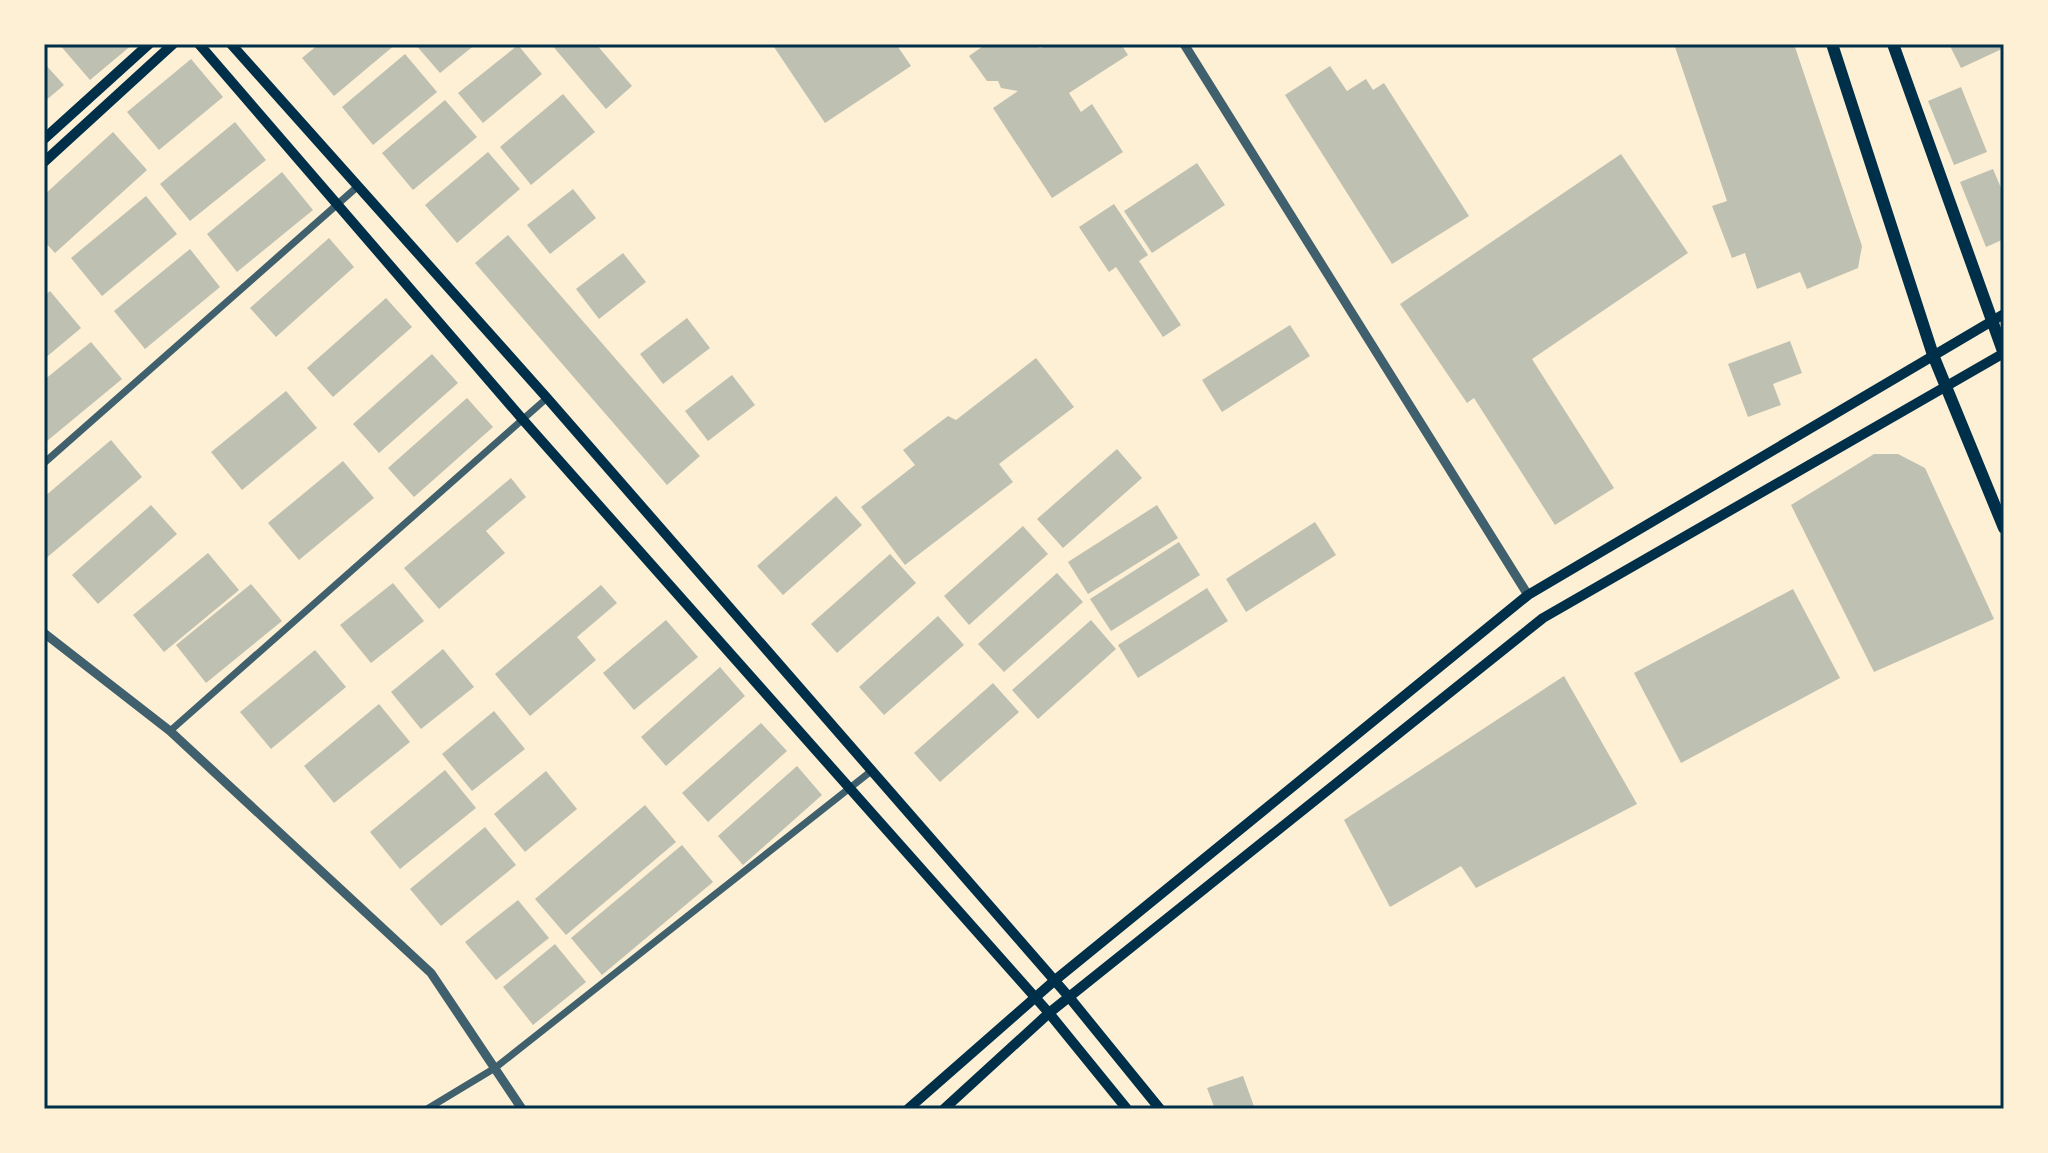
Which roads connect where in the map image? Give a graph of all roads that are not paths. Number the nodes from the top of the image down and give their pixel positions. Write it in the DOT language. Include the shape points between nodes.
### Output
graph roads {
  1 [pos="149,44"];
  2 [pos="173,44"];
  3 [pos="199,44"];
  4 [pos="231,44"];
  5 [pos="1184,44"];
  6 [pos="1832,44"];
  7 [pos="1893,44"];
  8 [pos="44,139"];
  9 [pos="44,162"];
  10 [pos="357,187"];
  11 [pos="337,202"];
  12 [pos="2004,314"];
  13 [pos="1990,322"];
  14 [pos="2004,354"];
  15 [pos="1933,355"];
  16 [pos="1945,388"];
  17 [pos="547,398"];
  18 [pos="524,421"];
  19 [pos="44,463"];
  20 [pos="2004,528"];
  21 [pos="1528,595"];
  22 [pos="44,633"];
  23 [pos="170,731"];
  24 [pos="870,772"];
  25 [pos="851,789"];
  26 [pos="1054,981"];
  27 [pos="1035,997"];
  28 [pos="1069,997"];
  29 [pos="1049,1013"];
  30 [pos="495,1068"];
  31 [pos="427,1109"];
  32 [pos="522,1109"];
  33 [pos="908,1109"];
  34 [pos="944,1109"];
  35 [pos="1127,1109"];
  36 [pos="1160,1109"];
  1 -- 8 [label="main road"];
  2 -- 9 [label="main road"];
  3 -- 11 [label="main road"];
  4 -- 10 [label="main road"];
  5 -- 21 [label="street"];
  6 -- 15 [label="main road"];
  7 -- 13 [label="main road"];
  10 -- 11 [label="street"];
  10 -- 17 [label="main road"];
  11 -- 18 [label="main road"];
  11 -- 19 [label="street"];
  12 -- 13 [label="main road"];
  13 -- 14 [label="main road"];
  13 -- 15 [label="main road"];
  14 -- 16 [label="main road"];
  15 -- 16 [label="main road"];
  15 -- 21 [label="main road"];
  16 -- 20 [label="main road"];
  16 -- 28 [label="main road" via="1543,618"];
  17 -- 18 [label="street"];
  17 -- 24 [label="main road"];
  18 -- 23 [label="street"];
  18 -- 25 [label="main road"];
  21 -- 26 [label="main road"];
  22 -- 23 [label="street"];
  23 -- 30 [label="street" via="431,973"];
  24 -- 25 [label="street"];
  24 -- 26 [label="main road"];
  25 -- 27 [label="main road"];
  25 -- 30 [label="street"];
  26 -- 27 [label="main road"];
  26 -- 28 [label="main road"];
  27 -- 29 [label="main road"];
  27 -- 33 [label="main road"];
  28 -- 29 [label="main road"];
  28 -- 36 [label="main road"];
  29 -- 34 [label="main road"];
  29 -- 35 [label="main road"];
  30 -- 31 [label="street"];
  30 -- 32 [label="street"];
}
